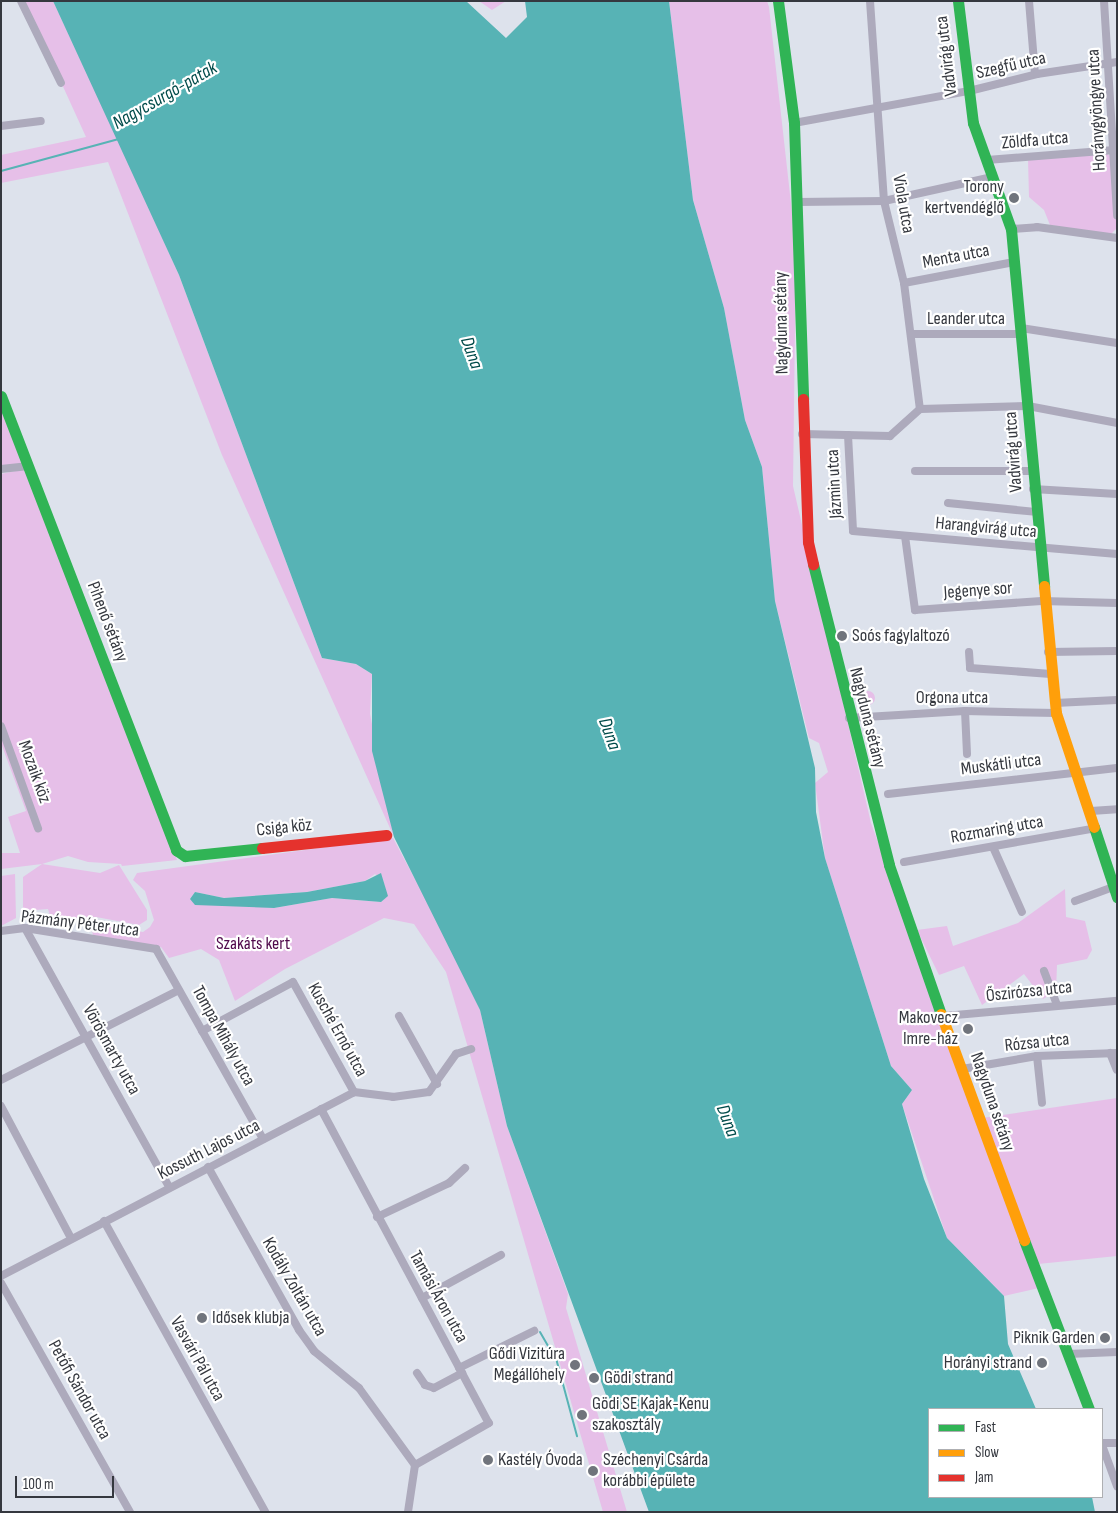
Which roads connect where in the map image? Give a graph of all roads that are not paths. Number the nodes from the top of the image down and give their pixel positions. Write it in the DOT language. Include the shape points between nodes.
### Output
graph roads {
  1 [pos="21,1"];
  2 [pos="778,1"];
  3 [pos="870,1"];
  4 [pos="958,1"];
  5 [pos="1029,1"];
  6 [pos="1104,1"];
  7 [pos="1113,62"];
  8 [pos="1035,74"];
  9 [pos="61,83"];
  10 [pos="968,91"];
  11 [pos="877,107"];
  12 [pos="41,120"];
  13 [pos="794,123"];
  14 [pos="1,126"];
  15 [pos="1115,134"];
  16 [pos="1115,150"];
  17 [pos="987,160"];
  18 [pos="992,177"];
  19 [pos="884,201"];
  20 [pos="798,202"];
  21 [pos="1117,216"];
  22 [pos="1011,229"];
  23 [pos="1117,238"];
  24 [pos="1014,262"];
  25 [pos="904,283"];
  26 [pos="1021,331"];
  27 [pos="911,334"];
  28 [pos="1117,343"];
  29 [pos="1,396"];
  30 [pos="1028,406"];
  31 [pos="920,409"];
  32 [pos="1117,423"];
  33 [pos="802,434"];
  34 [pos="848,435"];
  35 [pos="28,466"];
  36 [pos="1,469"];
  37 [pos="915,471"];
  38 [pos="1031,471"];
  39 [pos="1033,489"];
  40 [pos="1117,494"];
  41 [pos="948,503"];
  42 [pos="1036,512"];
  43 [pos="853,531"];
  44 [pos="905,536"];
  45 [pos="1040,548"];
  46 [pos="1117,554"];
  47 [pos="1042,600"];
  48 [pos="1117,603"];
  49 [pos="1117,651"];
  50 [pos="970,652"];
  51 [pos="1048,652"];
  52 [pos="1051,674"];
  53 [pos="1117,700"];
  54 [pos="1055,708"];
  55 [pos="964,711"];
  56 [pos="849,718"];
  57 [pos="1,726"];
  58 [pos="967,754"];
  59 [pos="1117,768"];
  60 [pos="1077,770"];
  61 [pos="888,794"];
  62 [pos="1117,808"];
  63 [pos="1091,812"];
  64 [pos="38,828"];
  65 [pos="1096,828"];
  66 [pos="386,835"];
  67 [pos="993,846"];
  68 [pos="185,856"];
  69 [pos="904,862"];
  70 [pos="1115,890"];
  71 [pos="1075,901"];
  72 [pos="1022,912"];
  73 [pos="25,928"];
  74 [pos="1,931"];
  75 [pos="156,949"];
  76 [pos="1044,971"];
  77 [pos="179,990"];
  78 [pos="1117,1001"];
  79 [pos="1057,1005"];
  80 [pos="399,1016"];
  81 [pos="944,1016"];
  82 [pos="202,1031"];
  83 [pos="87,1038"];
  84 [pos="471,1049"];
  85 [pos="1113,1053"];
  86 [pos="1037,1056"];
  87 [pos="962,1069"];
  88 [pos="1117,1070"];
  89 [pos="1,1080"];
  90 [pos="437,1084"];
  91 [pos="354,1092"];
  92 [pos="1042,1102"];
  93 [pos="1,1106"];
  94 [pos="321,1109"];
  95 [pos="263,1139"];
  96 [pos="208,1167"];
  97 [pos="465,1168"];
  98 [pos="169,1188"];
  99 [pos="377,1217"];
  100 [pos="104,1221"];
  101 [pos="72,1238"];
  102 [pos="501,1255"];
  103 [pos="1,1276"];
  104 [pos="1,1283"];
  105 [pos="422,1298"];
  106 [pos="534,1331"];
  107 [pos="1117,1352"];
  108 [pos="1068,1354"];
  109 [pos="461,1370"];
  110 [pos="417,1372"];
  111 [pos="1088,1408"];
  112 [pos="1117,1443"];
  113 [pos="1103,1444"];
  114 [pos="1103,1447"];
  115 [pos="415,1465"];
  116 [pos="1117,1486"];
  117 [pos="130,1512"];
  118 [pos="265,1512"];
  119 [pos="408,1512"];
  1 -- 9 [label="street"];
  2 -- 13 [label="street, Nagyduna sétány"];
  3 -- 11 [label="street, Viola utca"];
  4 -- 10 [label="street, Vadvirág utca"];
  5 -- 8 [label="street"];
  6 -- 7 [label="street, Horánygyöngye utca"];
  7 -- 8 [label="street, Szegfű utca"];
  7 -- 15 [label="street, Horánygyöngye utca"];
  8 -- 10 [label="street, Szegfű utca"];
  10 -- 11 [label="street, Szegfű utca"];
  10 -- 17 [label="street, Vadvirág utca" via="972,124"];
  11 -- 13 [label="street, Szegfű utca"];
  11 -- 19 [label="street, Viola utca"];
  12 -- 14 [label="street"];
  13 -- 20 [label="street, Nagyduna sétány"];
  15 -- 16 [label="street, Horánygyöngye utca"];
  16 -- 17 [label="street, Zöldfa utca"];
  16 -- 21 [label="street, Horánygyöngye utca"];
  17 -- 18 [label="street, Vadvirág utca"];
  18 -- 19 [label="street"];
  18 -- 22 [label="street, Vadvirág utca"];
  19 -- 20 [label="street"];
  19 -- 25 [label="street, Viola utca"];
  20 -- 33 [label="street, Nagyduna sétány"];
  22 -- 23 [label="street" via="1038,227"];
  22 -- 24 [label="street, Vadvirág utca"];
  24 -- 25 [label="street, Menta utca"];
  24 -- 26 [label="street, Vadvirág utca"];
  25 -- 27 [label="street, Viola utca"];
  26 -- 27 [label="street, Leander utca"];
  26 -- 28 [label="street, Leander utca"];
  26 -- 30 [label="street, Vadvirág utca"];
  27 -- 31 [label="street, Viola utca"];
  29 -- 35 [label="street, Pihenő sétány"];
  30 -- 31 [label="street"];
  30 -- 32 [label="street"];
  30 -- 38 [label="street, Vadvirág utca"];
  31 -- 34 [label="street" via="890,436"];
  33 -- 34 [label="street"];
  33 -- 56 [label="street, Nagyduna sétány" via="808,542"];
  34 -- 43 [label="street, Jázmin utca"];
  35 -- 36 [label="street"];
  35 -- 68 [label="street, Pihenő sétány" via="116,703 130,725 176,850"];
  37 -- 38 [label="street"];
  38 -- 39 [label="street, Vadvirág utca"];
  39 -- 40 [label="street"];
  39 -- 42 [label="street, Vadvirág utca"];
  41 -- 42 [label="street"];
  42 -- 45 [label="street, Vadvirág utca"];
  43 -- 44 [label="street, Harangvirág utca"];
  44 -- 45 [label="street, Harangvirág utca"];
  44 -- 47 [label="street, Jegenye sor" via="915,610"];
  45 -- 46 [label="street, Harangvirág utca"];
  45 -- 47 [label="street, Vadvirág utca"];
  47 -- 48 [label="street, Jegenye sor"];
  47 -- 51 [label="street, Vadvirág utca"];
  49 -- 51 [label="street"];
  50 -- 52 [label="street" via="970,668"];
  51 -- 52 [label="street, Vadvirág utca"];
  52 -- 54 [label="street, Vadvirág utca"];
  53 -- 54 [label="street, Orgona utca"];
  54 -- 55 [label="street, Orgona utca"];
  54 -- 60 [label="street, Vadvirág utca"];
  55 -- 56 [label="street, Orgona utca"];
  55 -- 58 [label="street"];
  56 -- 81 [label="street, Nagyduna sétány" via="890,865"];
  57 -- 64 [label="street, Mozaik köz"];
  59 -- 60 [label="street, Muskátli utca"];
  60 -- 61 [label="street, Muskátli utca"];
  60 -- 63 [label="street, Vadvirág utca"];
  62 -- 63 [label="street"];
  63 -- 65 [label="street, Vadvirág utca"];
  65 -- 67 [label="street, Rozmaring utca"];
  65 -- 70 [label="street, Vadvirág utca"];
  66 -- 68 [label="street, Csiga köz"];
  67 -- 69 [label="street, Rozmaring utca"];
  67 -- 72 [label="street"];
  70 -- 71 [label="street"];
  73 -- 74 [label="street, Pázmány Péter utca"];
  73 -- 75 [label="street, Pázmány Péter utca"];
  73 -- 83 [label="street, Vörösmarty utca"];
  75 -- 77 [label="street, Tompa Mihály utca"];
  76 -- 79 [label="street"];
  77 -- 82 [label="street, Tompa Mihály utca"];
  77 -- 83 [label="street"];
  78 -- 79 [label="street, Őszirózsa utca"];
  79 -- 81 [label="street, Őszirózsa utca"];
  80 -- 90 [label="street"];
  81 -- 87 [label="street, Nagyduna sétány"];
  82 -- 91 [label="street, Kusché Ernő utca" via="293,982"];
  82 -- 95 [label="street, Tompa Mihály utca"];
  83 -- 89 [label="street"];
  83 -- 98 [label="street, Vörösmarty utca"];
  84 -- 90 [label="street" via="456,1054"];
  85 -- 86 [label="street, Rózsa utca"];
  85 -- 88 [label="street"];
  86 -- 87 [label="street, Rózsa utca"];
  86 -- 92 [label="street"];
  87 -- 108 [label="street, Nagyduna sétány"];
  90 -- 91 [label="street" via="429,1092 393,1097"];
  91 -- 94 [label="street, Kossuth Lajos utca"];
  93 -- 101 [label="street"];
  94 -- 95 [label="street, Kossuth Lajos utca"];
  94 -- 99 [label="street, Tamási Áron utca"];
  95 -- 96 [label="street, Kossuth Lajos utca"];
  96 -- 98 [label="street, Kossuth Lajos utca"];
  96 -- 115 [label="street, Kodály Zoltán utca" via="299,1330 314,1351 358,1388"];
  97 -- 99 [label="street" via="449,1182"];
  98 -- 100 [label="street, Kossuth Lajos utca"];
  99 -- 105 [label="street, Tamási Áron utca"];
  100 -- 101 [label="street, Kossuth Lajos utca"];
  100 -- 118 [label="street, Vasvári Pál utca"];
  101 -- 103 [label="street, Kossuth Lajos utca"];
  102 -- 105 [label="street"];
  104 -- 117 [label="street, Petőfi Sándor utca"];
  105 -- 109 [label="street, Tamási Áron utca"];
  106 -- 109 [label="street"];
  107 -- 108 [label="street"];
  108 -- 111 [label="street, Nagyduna sétány"];
  109 -- 110 [label="street" via="434,1388 425,1386"];
  109 -- 115 [label="street, Tamási Áron utca" via="489,1423"];
  112 -- 113 [label="street"];
  114 -- 116 [label="street"];
  115 -- 119 [label="street"];
}
